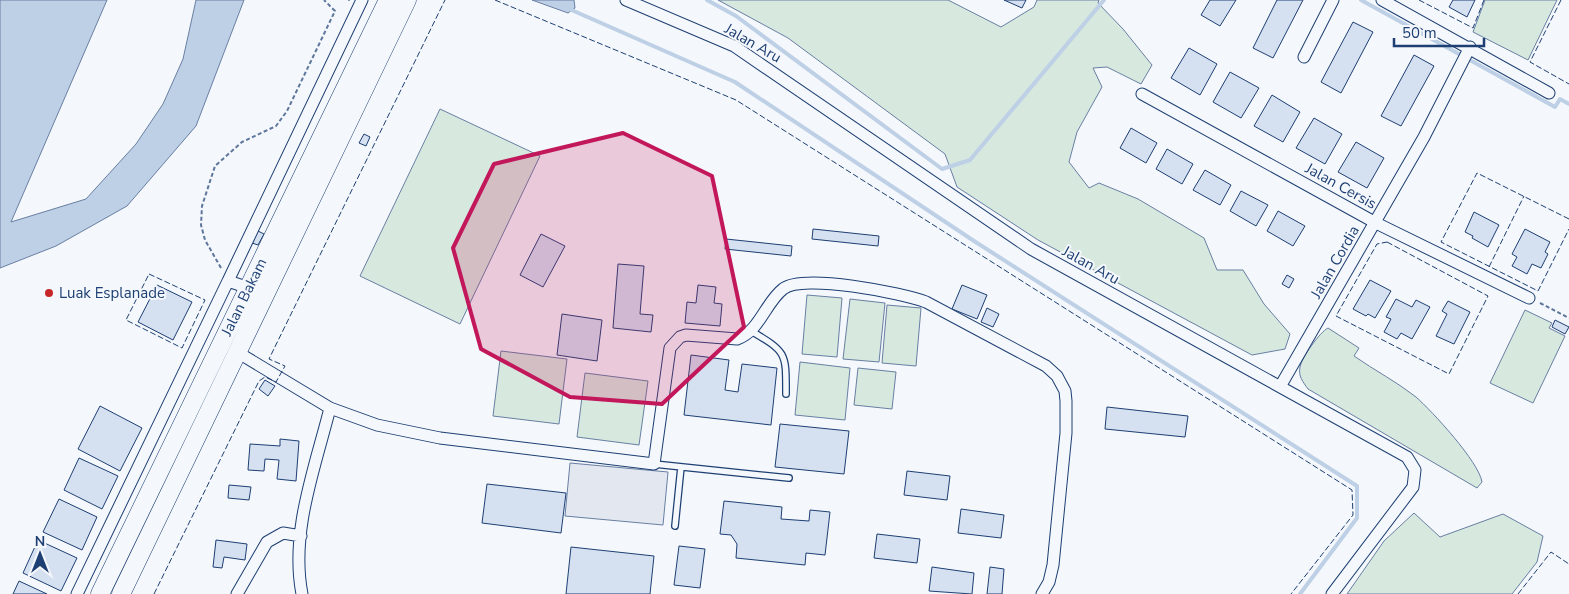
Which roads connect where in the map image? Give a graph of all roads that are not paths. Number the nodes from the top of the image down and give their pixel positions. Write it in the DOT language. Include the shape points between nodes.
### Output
graph roads {
  1 [pos="362,0"];
  2 [pos="388,0"];
  3 [pos="407,0"];
  4 [pos="626,0"];
  5 [pos="1382,0"];
  6 [pos="1332,2"];
  7 [pos="1469,49"];
  8 [pos="1304,58"];
  9 [pos="1549,93"];
  10 [pos="1142,94"];
  11 [pos="1376,223"];
  12 [pos="228,280"];
  13 [pos="249,288"];
  14 [pos="1529,298"];
  15 [pos="238,311"];
  16 [pos="751,331"];
  17 [pos="237,352"];
  18 [pos="191,360"];
  19 [pos="209,368"];
  20 [pos="1281,385"];
  21 [pos="786,394"];
  22 [pos="330,408"];
  23 [pos="654,464"];
  24 [pos="681,467"];
  25 [pos="789,478"];
  26 [pos="675,526"];
  27 [pos="301,536"];
  28 [pos="78,594"];
  29 [pos="100,594"];
  30 [pos="121,594"];
  31 [pos="237,594"];
  32 [pos="302,594"];
  33 [pos="1042,594"];
  34 [pos="1332,594"];
  1 -- 12 [label="street"];
  2 -- 13 [label="main road, Jalan Bakam"];
  3 -- 17 [label="main road, Jalan Bakam"];
  4 -- 20 [label="street, Jalan Aru" via="734,46 1031,249"];
  5 -- 7 [label="street"];
  6 -- 8 [label="street"];
  7 -- 9 [label="street"];
  7 -- 11 [label="street, Jalan Cordia"];
  10 -- 11 [label="street, Jalan Cersis"];
  11 -- 14 [label="street, Jalan Cersis"];
  11 -- 20 [label="street, Jalan Cordia"];
  12 -- 13 [label="street"];
  12 -- 18 [label="street"];
  13 -- 15 [label="main road, Jalan Bakam"];
  15 -- 17 [label="main road" via="234,343"];
  15 -- 19 [label="main road, Jalan Bakam"];
  16 -- 21 [label="lane" via="778,346 786,366"];
  16 -- 23 [label="street" via="737,340 680,337 670,348"];
  16 -- 33 [label="street" via="781,290 791,283 830,284 889,291 926,302 1046,366 1057,376 1065,392 1067,411 1053,565"];
  17 -- 22 [label="street"];
  17 -- 30 [label="main road, Jalan Bakam"];
  18 -- 19 [label="street"];
  18 -- 28 [label="street"];
  19 -- 29 [label="main road, Jalan Bakam"];
  20 -- 34 [label="street, Jalan Aru" via="1407,457 1415,470 1413,487"];
  22 -- 23 [label="street" via="377,425 440,438"];
  22 -- 27 [label="street"];
  23 -- 24 [label="lane"];
  24 -- 25 [label="lane"];
  24 -- 26 [label="lane"];
  27 -- 31 [label="street" via="283,533 267,542"];
  27 -- 32 [label="street" via="299,571"];
}
